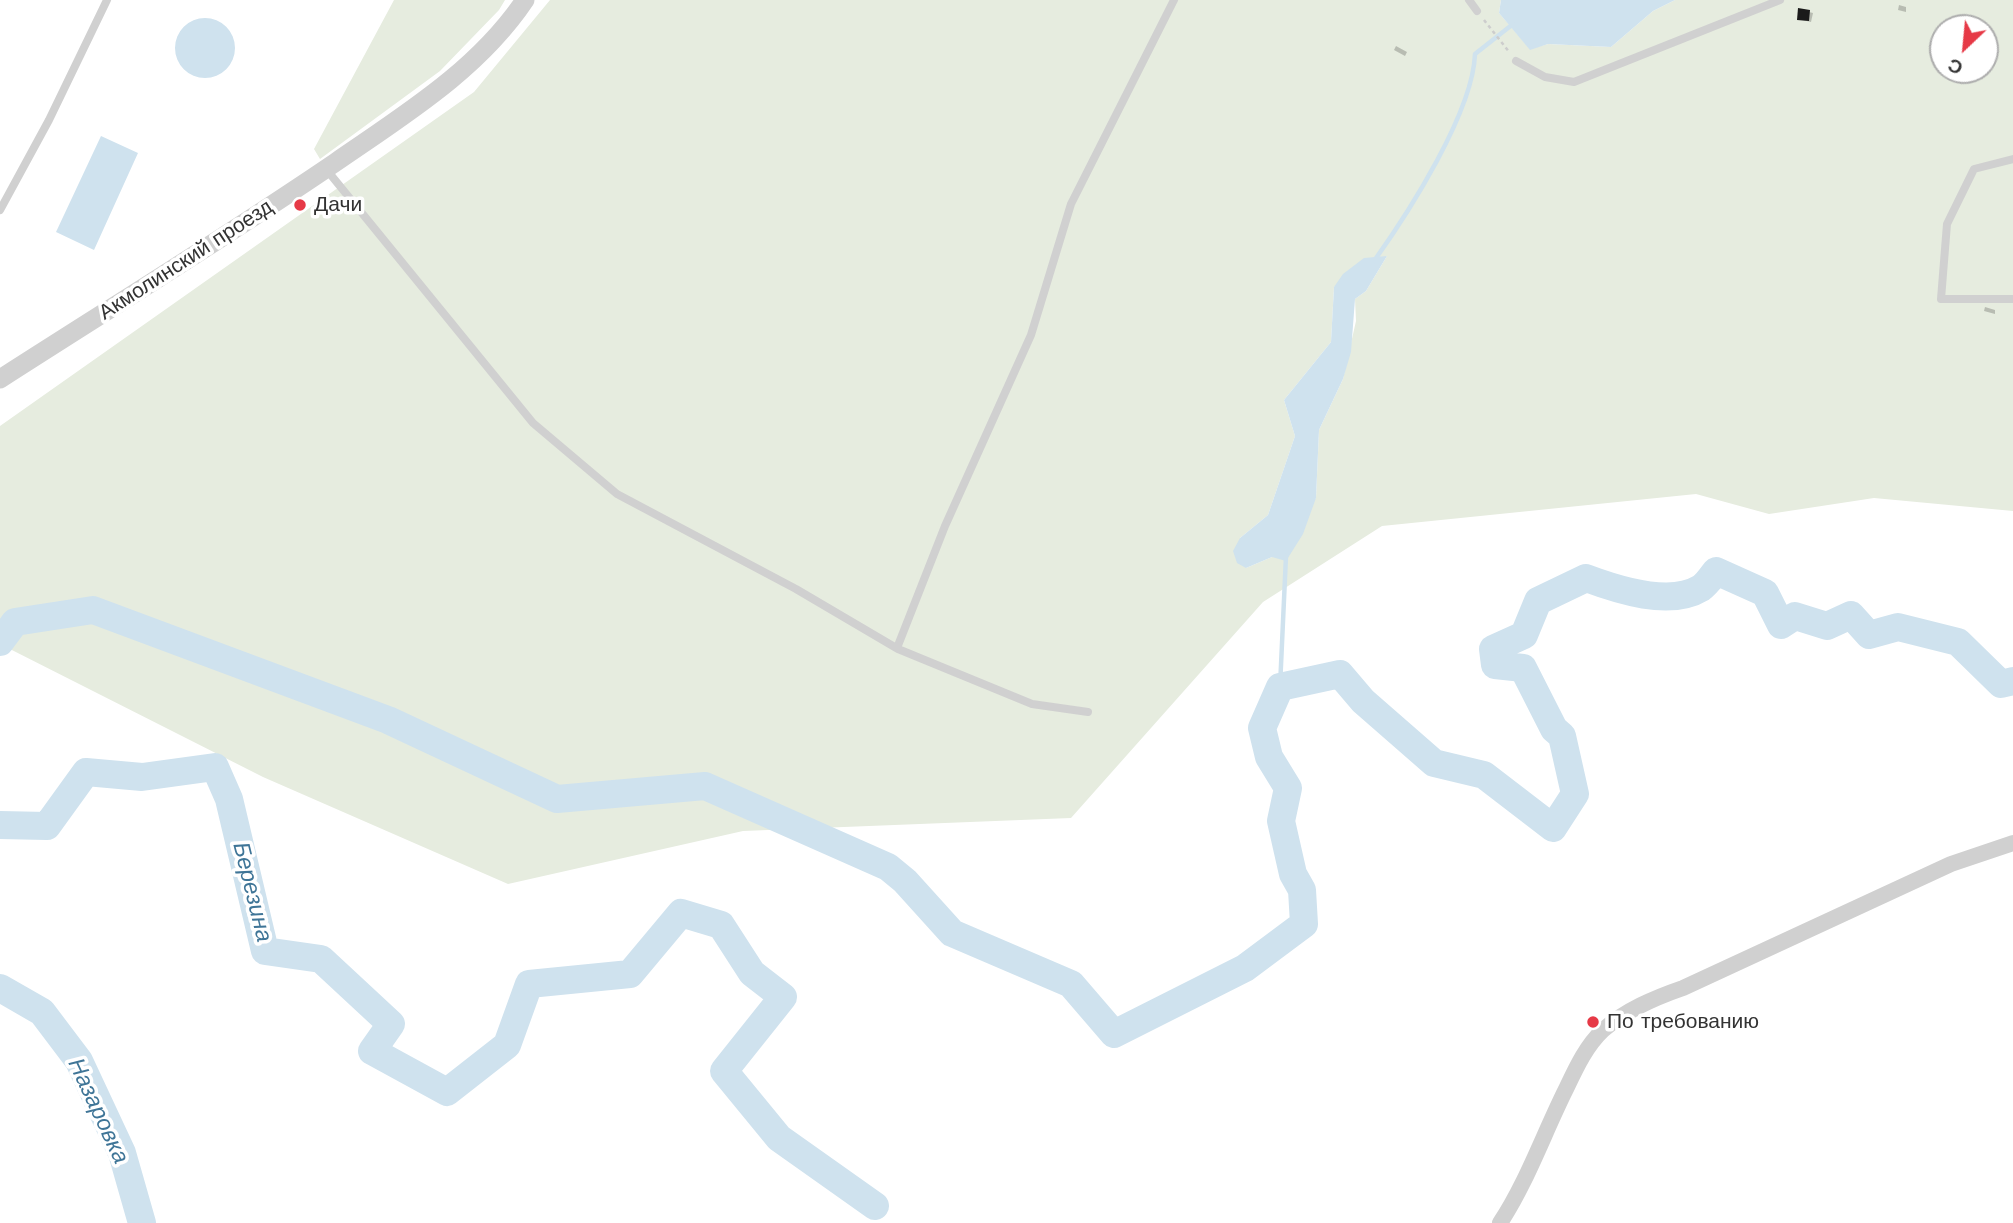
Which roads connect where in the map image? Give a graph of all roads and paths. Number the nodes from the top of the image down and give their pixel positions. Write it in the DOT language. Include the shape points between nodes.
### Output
graph roads {
  1 [pos="107,0"];
  2 [pos="525,0"];
  3 [pos="1174,0"];
  4 [pos="1469,0"];
  5 [pos="1780,0"];
  6 [pos="1477,11"];
  7 [pos="1516,61"];
  8 [pos="2013,159"];
  9 [pos="326,169"];
  10 [pos="0,209"];
  11 [pos="2013,299"];
  12 [pos="0,379"];
  13 [pos="897,648"];
  14 [pos="1088,712"];
  15 [pos="2013,843"];
  16 [pos="1500,1223"];
  1 -- 10 [label="lane"];
  2 -- 9 [label="street, Акмолинский проезд" via="474,59 436,93"];
  3 -- 13 [label="lane" via="1071,204 1031,335 945,526"];
  4 -- 6 [label="lane"];
  5 -- 7 [label="lane" via="1574,82 1545,77"];
  6 -- 7 [label="path"];
  8 -- 11 [label="lane" via="1975,169 1947,224 1941,299"];
  9 -- 12 [label="street, Акмолинский проезд"];
  9 -- 13 [label="lane" via="533,423 617,494"];
  13 -- 14 [label="lane" via="1032,704"];
  15 -- 16 [label="street" via="1951,864 1646,1001 1619,1018 1591,1042"];
}
